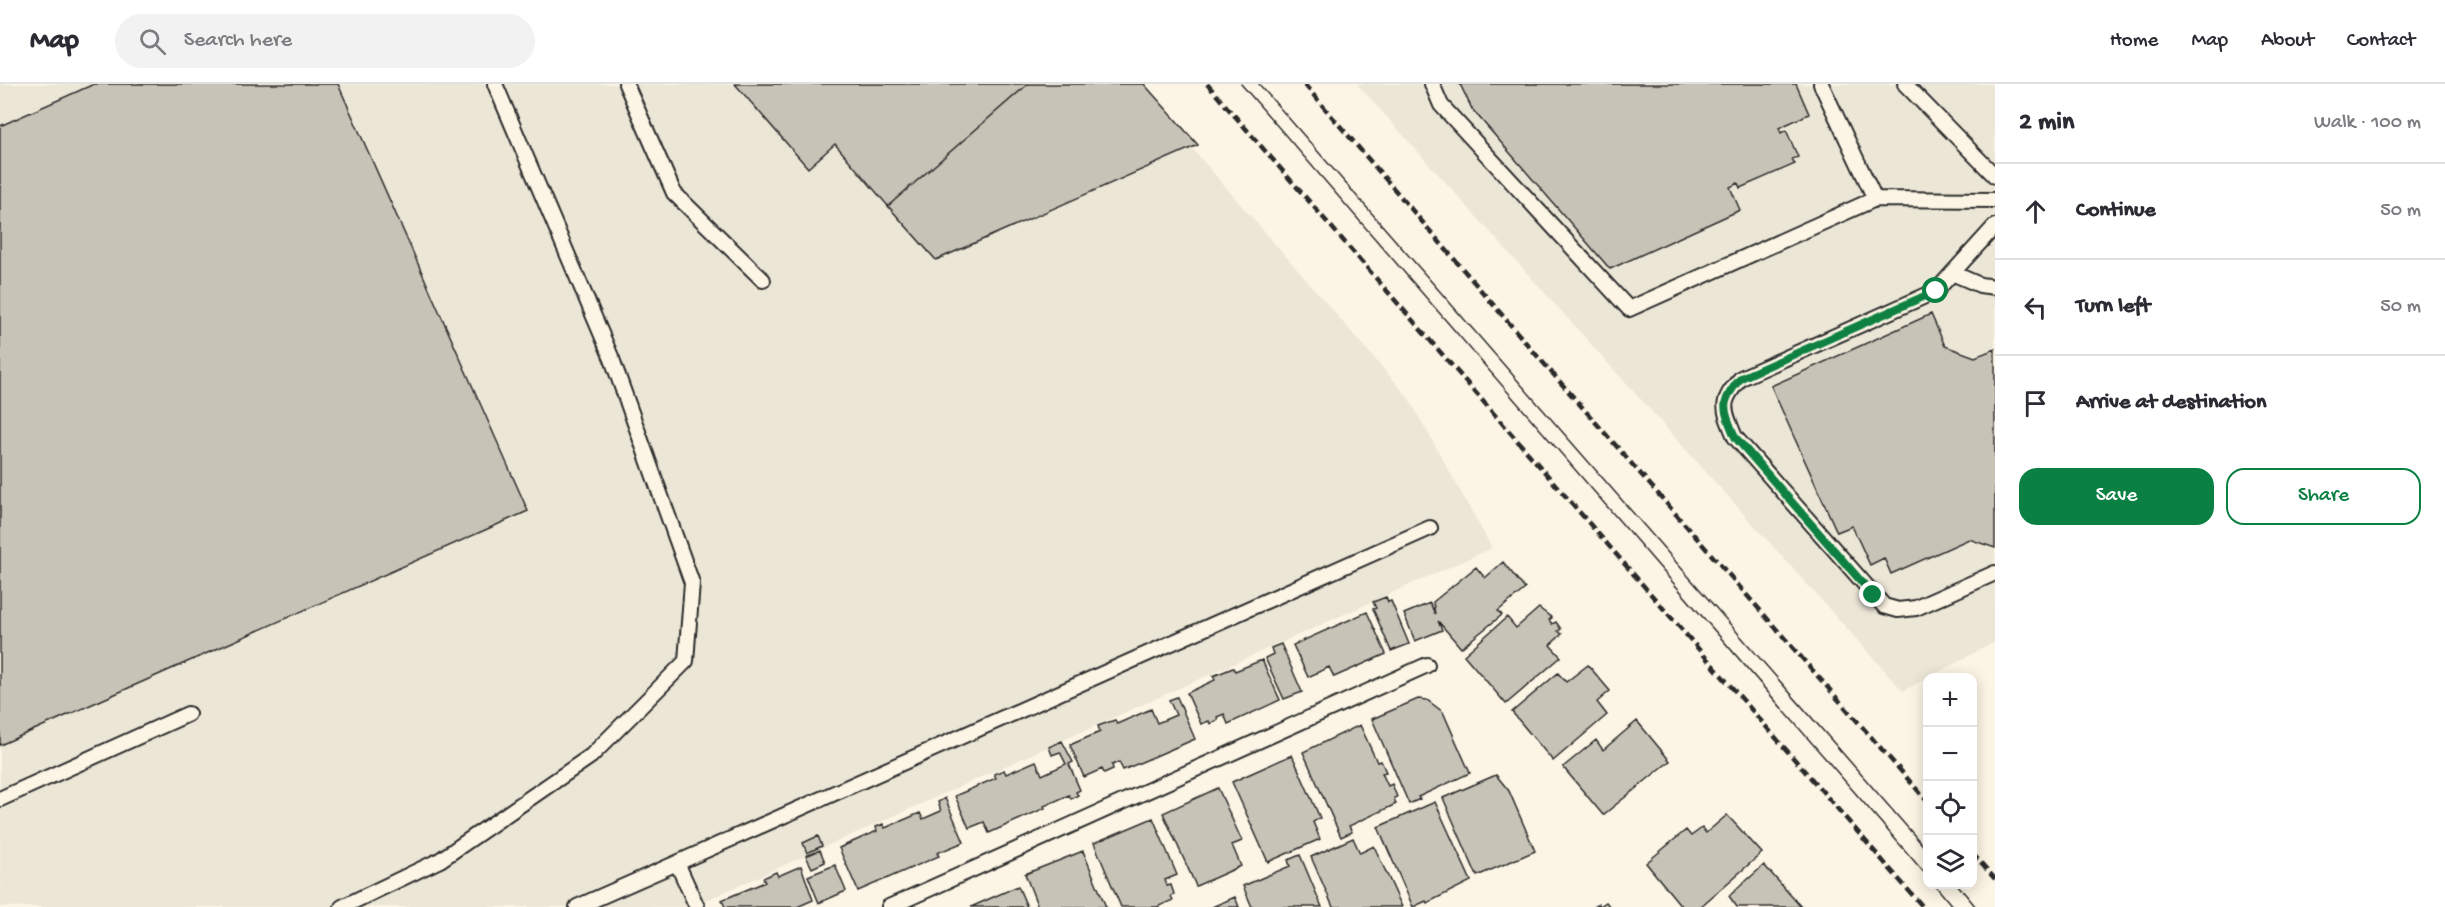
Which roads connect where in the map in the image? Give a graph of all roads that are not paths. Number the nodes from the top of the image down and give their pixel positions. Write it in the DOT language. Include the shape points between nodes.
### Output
graph roads {
  1 [pos="495,84"];
  2 [pos="626,84"];
  3 [pos="1432,84"];
  4 [pos="1821,84"];
  5 [pos="1905,84"];
  6 [pos="1995,176"];
  7 [pos="1875,199"];
  8 [pos="1995,200"];
  9 [pos="1995,226"];
  10 [pos="1952,273"];
  11 [pos="763,280"];
  12 [pos="1995,287"];
  13 [pos="1430,528"];
  14 [pos="1995,573"];
  15 [pos="1427,665"];
  16 [pos="188,714"];
  17 [pos="0,798"];
  18 [pos="677,863"];
  19 [pos="342,907"];
  20 [pos="577,907"];
  21 [pos="697,907"];
  22 [pos="889,907"];
  1 -- 19 [label="lane" via="612,359 692,583 687,661 591,756 440,860"];
  2 -- 11 [label="lane" via="674,193"];
  3 -- 7 [label="lane" via="1441,105 1629,309"];
  4 -- 7 [label="lane"];
  5 -- 6 [label="lane"];
  7 -- 8 [label="lane"];
  9 -- 10 [label="lane"];
  10 -- 12 [label="lane"];
  10 -- 14 [label="lane" via="1936,291 1741,378 1727,395 1725,412 1735,437 1884,606 1898,610 1916,608"];
  13 -- 18 [label="lane"];
  15 -- 22 [label="lane"];
  16 -- 17 [label="lane"];
  18 -- 20 [label="lane"];
  18 -- 21 [label="lane"];
}
